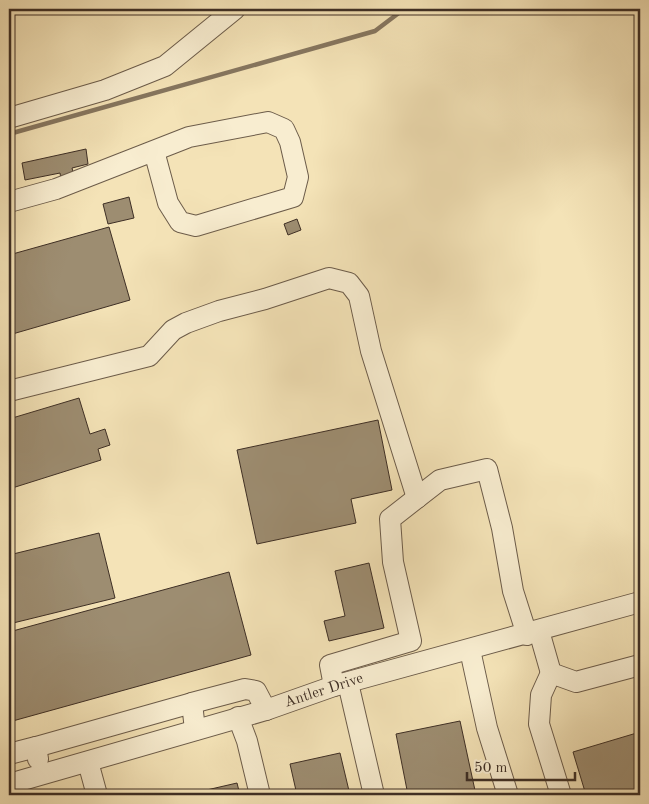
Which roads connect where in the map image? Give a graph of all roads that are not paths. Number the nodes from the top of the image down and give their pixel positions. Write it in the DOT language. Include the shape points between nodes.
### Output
graph roads {
  1 [pos="235,9"];
  2 [pos="9,118"];
  3 [pos="154,151"];
  4 [pos="9,202"];
  5 [pos="9,391"];
  6 [pos="417,498"];
  7 [pos="640,602"];
  8 [pos="533,633"];
  9 [pos="411,641"];
  10 [pos="470,650"];
  11 [pos="416,664"];
  12 [pos="640,665"];
  13 [pos="551,673"];
  14 [pos="341,684"];
  15 [pos="192,702"];
  16 [pos="266,710"];
  17 [pos="238,717"];
  18 [pos="195,730"];
  19 [pos="36,747"];
  20 [pos="9,754"];
  21 [pos="88,762"];
  22 [pos="40,775"];
  23 [pos="9,784"];
  24 [pos="97,795"];
  25 [pos="260,795"];
  26 [pos="374,795"];
  27 [pos="508,795"];
  28 [pos="561,795"];
  1 -- 2 [label="street" via="165,66 105,90"];
  3 -- 3 [label="street" via="189,137 268,122 284,129 290,142 298,177 293,197 196,226 180,222 168,203"];
  3 -- 4 [label="street" via="56,189"];
  5 -- 6 [label="street" via="149,356 173,330 186,323 310,282 329,278 342,281 349,283 359,296 371,351"];
  6 -- 8 [label="street" via="440,480 487,469 513,591"];
  6 -- 9 [label="street" via="390,519 393,562"];
  7 -- 8 [label="street, Antler Drive"];
  8 -- 10 [label="street, Antler Drive"];
  8 -- 13 [label="street"];
  9 -- 11 [label="street"];
  9 -- 14 [label="street" via="330,665"];
  10 -- 11 [label="street, Antler Drive"];
  10 -- 27 [label="street" via="487,728"];
  11 -- 14 [label="street, Antler Drive"];
  12 -- 13 [label="street" via="576,682"];
  13 -- 28 [label="street" via="541,695 539,724"];
  14 -- 16 [label="street, Antler Drive"];
  14 -- 26 [label="street"];
  15 -- 16 [label="street" via="245,690 256,691"];
  15 -- 18 [label="street"];
  15 -- 19 [label="street"];
  16 -- 17 [label="street, Antler Drive"];
  17 -- 18 [label="street, Antler Drive"];
  17 -- 25 [label="street"];
  18 -- 21 [label="street, Antler Drive"];
  19 -- 20 [label="street"];
  19 -- 22 [label="street"];
  21 -- 22 [label="street, Antler Drive"];
  21 -- 24 [label="street"];
  22 -- 23 [label="street, Antler Drive"];
}
